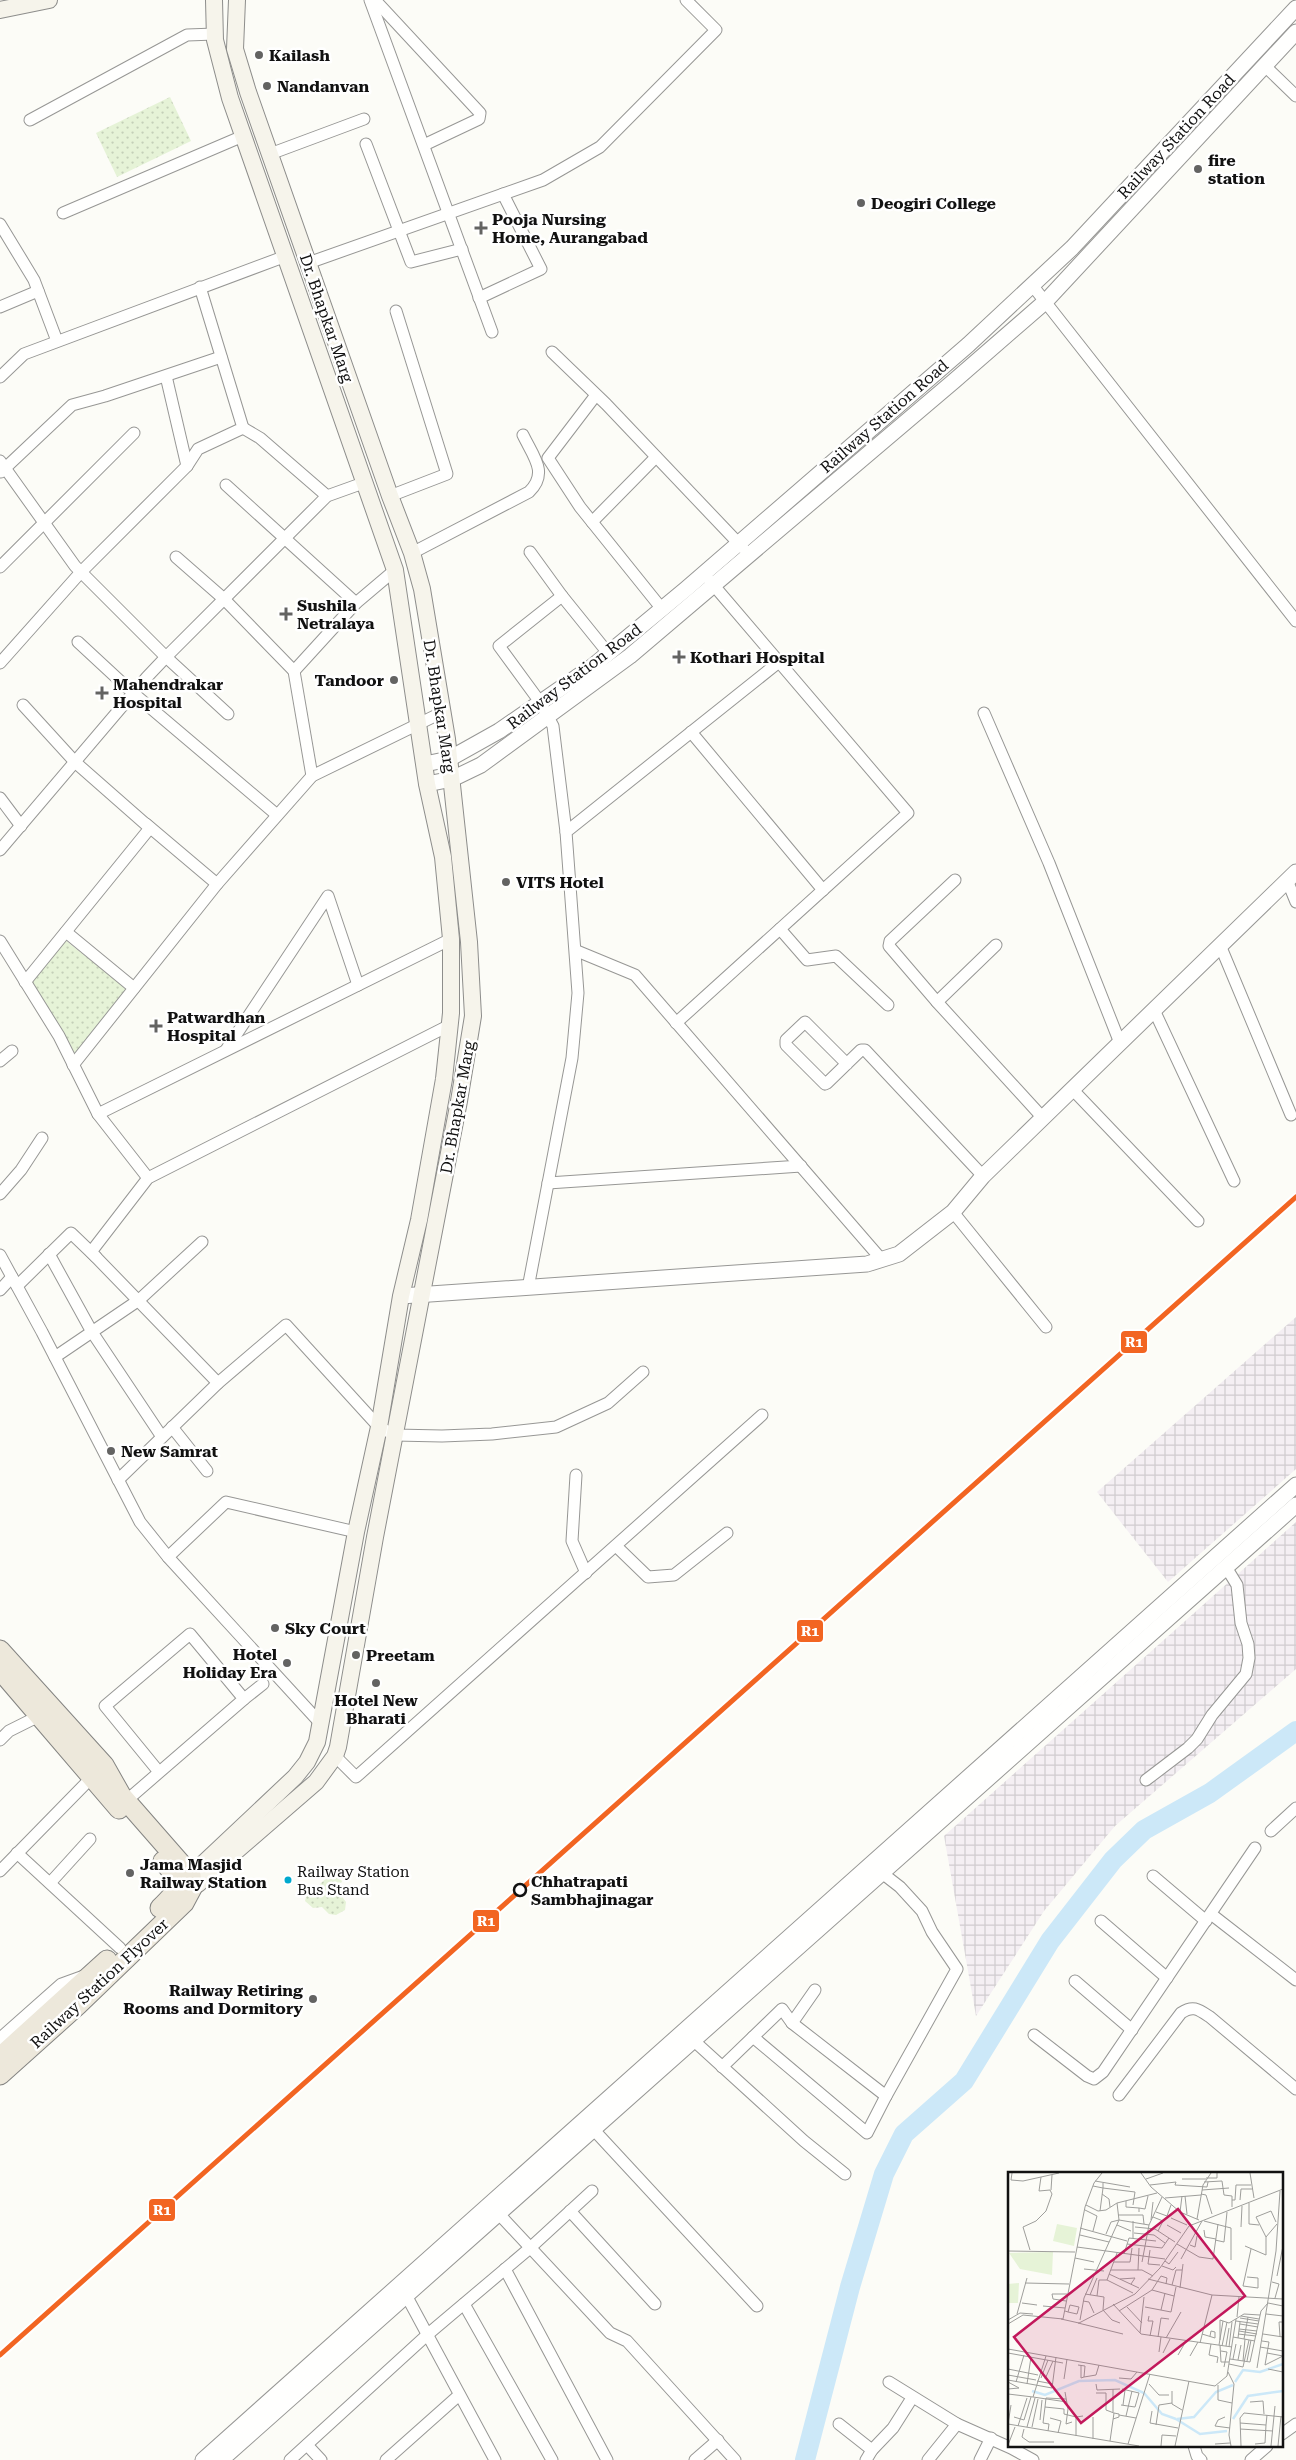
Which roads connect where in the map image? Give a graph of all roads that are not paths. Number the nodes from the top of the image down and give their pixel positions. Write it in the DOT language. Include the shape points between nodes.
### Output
graph roads {
  1 [pos="46,0"];
  2 [pos="214,0"];
  3 [pos="237,0"];
  4 [pos="370,0"];
  5 [pos="375,0"];
  6 [pos="686,0"];
  7 [pos="1296,8"];
  8 [pos="0,10"];
  9 [pos="1296,32"];
  10 [pos="214,34"];
  11 [pos="1265,66"];
  12 [pos="1296,96"];
  13 [pos="364,119"];
  14 [pos="30,120"];
  15 [pos="243,136"];
  16 [pos="366,144"];
  17 [pos="424,145"];
  18 [pos="270,154"];
  19 [pos="503,194"];
  20 [pos="285,196"];
  21 [pos="267,203"];
  22 [pos="62,213"];
  23 [pos="449,213"];
  24 [pos="0,224"];
  25 [pos="398,231"];
  26 [pos="462,249"];
  27 [pos="286,256"];
  28 [pos="308,263"];
  29 [pos="1032,285"];
  30 [pos="200,287"];
  31 [pos="38,291"];
  32 [pos="480,298"];
  33 [pos="1046,301"];
  34 [pos="0,307"];
  35 [pos="396,311"];
  36 [pos="492,332"];
  37 [pos="57,342"];
  38 [pos="552,352"];
  39 [pos="221,357"];
  40 [pos="166,376"];
  41 [pos="0,377"];
  42 [pos="596,395"];
  43 [pos="243,428"];
  44 [pos="134,434"];
  45 [pos="523,435"];
  46 [pos="656,457"];
  47 [pos="187,466"];
  48 [pos="2,467"];
  49 [pos="366,482"];
  50 [pos="226,485"];
  51 [pos="327,496"];
  52 [pos="390,496"];
  53 [pos="592,522"];
  54 [pos="44,524"];
  55 [pos="285,538"];
  56 [pos="737,543"];
  57 [pos="530,552"];
  58 [pos="412,553"];
  59 [pos="750,554"];
  60 [pos="176,557"];
  61 [pos="0,567"];
  62 [pos="395,570"];
  63 [pos="81,572"];
  64 [pos="709,579"];
  65 [pos="562,596"];
  66 [pos="224,599"];
  67 [pos="356,604"];
  68 [pos="662,609"];
  69 [pos="1296,621"];
  70 [pos="78,642"];
  71 [pos="608,654"];
  72 [pos="166,657"];
  73 [pos="778,662"];
  74 [pos="0,663"];
  75 [pos="294,671"];
  76 [pos="133,693"];
  77 [pos="540,702"];
  78 [pos="22,705"];
  79 [pos="443,712"];
  80 [pos="984,713"];
  81 [pos="228,714"];
  82 [pos="549,716"];
  83 [pos="419,722"];
  84 [pos="691,732"];
  85 [pos="450,759"];
  86 [pos="75,762"];
  87 [pos="424,764"];
  88 [pos="312,776"];
  89 [pos="452,779"];
  90 [pos="427,784"];
  91 [pos="0,798"];
  92 [pos="277,815"];
  93 [pos="141,820"];
  94 [pos="21,826"];
  95 [pos="566,832"];
  96 [pos="0,850"];
  97 [pos="1292,876"];
  98 [pos="956,880"];
  99 [pos="217,884"];
  100 [pos="823,890"];
  101 [pos="1296,902"];
  102 [pos="780,929"];
  103 [pos="66,932"];
  104 [pos="451,939"];
  105 [pos="0,942"];
  106 [pos="996,945"];
  107 [pos="1220,945"];
  108 [pos="577,951"];
  109 [pos="25,982"];
  110 [pos="358,986"];
  111 [pos="134,988"];
  112 [pos="936,1002"];
  113 [pos="888,1005"];
  114 [pos="1154,1010"];
  115 [pos="676,1023"];
  116 [pos="450,1025"];
  117 [pos="1120,1043"];
  118 [pos="12,1051"];
  119 [pos="226,1051"];
  120 [pos="0,1061"];
  121 [pos="847,1064"];
  122 [pos="73,1065"];
  123 [pos="1072,1089"];
  124 [pos="98,1114"];
  125 [pos="1291,1115"];
  126 [pos="1043,1118"];
  127 [pos="42,1138"];
  128 [pos="801,1166"];
  129 [pos="983,1176"];
  130 [pos="148,1178"];
  131 [pos="1234,1182"];
  132 [pos="548,1184"];
  133 [pos="0,1194"];
  134 [pos="953,1212"];
  135 [pos="1198,1221"];
  136 [pos="202,1242"];
  137 [pos="49,1254"];
  138 [pos="0,1255"];
  139 [pos="96,1257"];
  140 [pos="882,1260"];
  141 [pos="15,1282"];
  142 [pos="528,1288"];
  143 [pos="0,1290"];
  144 [pos="423,1295"];
  145 [pos="401,1296"];
  146 [pos="139,1300"];
  147 [pos="1046,1327"];
  148 [pos="92,1332"];
  149 [pos="55,1357"];
  150 [pos="643,1372"];
  151 [pos="218,1382"];
  152 [pos="762,1415"];
  153 [pos="379,1426"];
  154 [pos="172,1427"];
  155 [pos="395,1435"];
  156 [pos="162,1437"];
  157 [pos="207,1471"];
  158 [pos="576,1475"];
  159 [pos="118,1480"];
  160 [pos="1296,1485"];
  161 [pos="1296,1505"];
  162 [pos="356,1532"];
  163 [pos="727,1533"];
  164 [pos="616,1546"];
  165 [pos="168,1557"];
  166 [pos="1226,1567"];
  167 [pos="586,1574"];
  168 [pos="0,1650"];
  169 [pos="0,1670"];
  170 [pos="263,1684"];
  171 [pos="244,1699"];
  172 [pos="46,1713"];
  173 [pos="322,1725"];
  174 [pos="0,1740"];
  175 [pos="334,1756"];
  176 [pos="98,1771"];
  177 [pos="159,1772"];
  178 [pos="1146,1780"];
  179 [pos="126,1800"];
  180 [pos="1296,1808"];
  181 [pos="1271,1831"];
  182 [pos="90,1839"];
  183 [pos="1256,1848"];
  184 [pos="17,1853"];
  185 [pos="0,1871"];
  186 [pos="882,1873"];
  187 [pos="1153,1876"];
  188 [pos="50,1883"];
  189 [pos="185,1883"];
  190 [pos="1208,1917"];
  191 [pos="1102,1921"];
  192 [pos="120,1948"];
  193 [pos="89,1977"];
  194 [pos="1167,1978"];
  195 [pos="1296,1980"];
  196 [pos="1075,1981"];
  197 [pos="815,1990"];
  198 [pos="72,2001"];
  199 [pos="792,2023"];
  200 [pos="1132,2030"];
  201 [pos="1034,2035"];
  202 [pos="753,2037"];
  203 [pos="693,2040"];
  204 [pos="0,2041"];
  205 [pos="0,2057"];
  206 [pos="722,2067"];
  207 [pos="0,2075"];
  208 [pos="1296,2089"];
  209 [pos="1119,2095"];
  210 [pos="886,2096"];
  211 [pos="593,2129"];
  212 [pos="845,2174"];
  213 [pos="592,2191"];
  214 [pos="570,2211"];
  215 [pos="498,2213"];
  216 [pos="530,2248"];
  217 [pos="505,2269"];
  218 [pos="406,2295"];
  219 [pos="464,2304"];
  220 [pos="655,2304"];
  221 [pos="757,2306"];
  222 [pos="427,2335"];
  223 [pos="889,2382"];
  224 [pos="458,2396"];
  225 [pos="912,2398"];
  226 [pos="839,2424"];
  227 [pos="957,2424"];
  228 [pos="1296,2424"];
  229 [pos="1284,2433"];
  230 [pos="991,2438"];
  231 [pos="718,2440"];
  232 [pos="306,2445"];
  233 [pos="1008,2447"];
  234 [pos="1010,2448"];
  235 [pos="1265,2448"];
  236 [pos="869,2455"];
  237 [pos="203,2460"];
  238 [pos="221,2460"];
  239 [pos="290,2460"];
  240 [pos="320,2460"];
  241 [pos="386,2460"];
  242 [pos="495,2460"];
  243 [pos="552,2460"];
  244 [pos="608,2460"];
  245 [pos="695,2460"];
  246 [pos="735,2460"];
  247 [pos="928,2460"];
  248 [pos="980,2460"];
  249 [pos="1033,2460"];
  250 [pos="1251,2460"];
  1 -- 8 [label="main road"];
  2 -- 10 [label="main road, Dr. Bhapkar Marg"];
  3 -- 18 [label="main road, Dr. Bhapkar Marg" via="236,49"];
  4 -- 17 [label="street"];
  5 -- 17 [label="street" via="480,112 479,119"];
  6 -- 19 [label="street" via="716,30 600,147 543,180"];
  7 -- 29 [label="street, Railway Station Road" via="1072,248"];
  9 -- 11 [label="street, Railway Station Road"];
  10 -- 14 [label="street" via="187,35"];
  10 -- 15 [label="main road, Dr. Bhapkar Marg"];
  11 -- 12 [label="street"];
  11 -- 33 [label="street, Railway Station Road"];
  13 -- 18 [label="street"];
  15 -- 21 [label="main road, Dr. Bhapkar Marg"];
  15 -- 22 [label="street"];
  16 -- 25 [label="street"];
  17 -- 23 [label="street"];
  18 -- 20 [label="main road, Dr. Bhapkar Marg"];
  19 -- 23 [label="street"];
  19 -- 32 [label="street" via="541,268"];
  20 -- 21 [label="main road"];
  20 -- 28 [label="main road, Dr. Bhapkar Marg"];
  21 -- 27 [label="main road, Dr. Bhapkar Marg"];
  23 -- 25 [label="street"];
  23 -- 26 [label="street"];
  24 -- 31 [label="street"];
  25 -- 26 [label="street" via="411,262"];
  25 -- 28 [label="street"];
  26 -- 32 [label="street"];
  27 -- 30 [label="street"];
  27 -- 49 [label="main road, Dr. Bhapkar Marg"];
  28 -- 52 [label="main road, Dr. Bhapkar Marg"];
  29 -- 33 [label="street"];
  29 -- 56 [label="street, Railway Station Road" via="968,345"];
  30 -- 37 [label="street"];
  30 -- 39 [label="street"];
  31 -- 34 [label="street"];
  31 -- 37 [label="street"];
  32 -- 36 [label="street"];
  33 -- 59 [label="street, Railway Station Road"];
  33 -- 69 [label="street"];
  35 -- 52 [label="street" via="447,474"];
  37 -- 41 [label="street" via="24,354"];
  38 -- 42 [label="street"];
  39 -- 40 [label="street"];
  39 -- 43 [label="street"];
  40 -- 47 [label="street"];
  40 -- 48 [label="street" via="72,405"];
  42 -- 46 [label="street"];
  42 -- 53 [label="street" via="548,458"];
  43 -- 47 [label="street" via="198,449"];
  43 -- 51 [label="street" via="260,438"];
  44 -- 54 [label="street"];
  45 -- 58 [label="street" via="540,471 536,485 529,492"];
  46 -- 53 [label="street"];
  46 -- 56 [label="street"];
  47 -- 63 [label="street"];
  48 -- 54 [label="street"];
  49 -- 51 [label="street"];
  49 -- 62 [label="main road, Dr. Bhapkar Marg"];
  50 -- 55 [label="street"];
  51 -- 55 [label="street"];
  52 -- 58 [label="main road, Dr. Bhapkar Marg"];
  53 -- 68 [label="street"];
  54 -- 61 [label="street"];
  54 -- 63 [label="street"];
  55 -- 66 [label="street"];
  55 -- 67 [label="street"];
  56 -- 59 [label="street"];
  56 -- 64 [label="street, Railway Station Road"];
  57 -- 65 [label="street"];
  58 -- 79 [label="main road, Dr. Bhapkar Marg" via="422,589"];
  59 -- 64 [label="street, Railway Station Road"];
  60 -- 66 [label="street"];
  62 -- 67 [label="street"];
  62 -- 83 [label="main road, Dr. Bhapkar Marg"];
  63 -- 72 [label="street"];
  63 -- 74 [label="street"];
  64 -- 68 [label="street, Railway Station Road"];
  64 -- 73 [label="street"];
  64 -- 82 [label="street, Railway Station Road" via="630,656"];
  65 -- 71 [label="street"];
  65 -- 77 [label="street" via="499,646"];
  66 -- 72 [label="street"];
  66 -- 75 [label="street"];
  67 -- 75 [label="street"];
  68 -- 71 [label="street, Railway Station Road"];
  70 -- 76 [label="street"];
  71 -- 77 [label="street, Railway Station Road"];
  72 -- 76 [label="street"];
  72 -- 81 [label="street"];
  73 -- 84 [label="street"];
  73 -- 100 [label="street" via="908,813"];
  75 -- 88 [label="street"];
  76 -- 86 [label="street"];
  76 -- 92 [label="street"];
  77 -- 82 [label="street"];
  77 -- 85 [label="street, Railway Station Road" via="499,731"];
  78 -- 86 [label="street"];
  79 -- 83 [label="street"];
  79 -- 85 [label="main road, Dr. Bhapkar Marg"];
  80 -- 117 [label="street" via="1049,863"];
  82 -- 89 [label="street, Railway Station Road" via="481,765"];
  82 -- 95 [label="street" via="553,726"];
  83 -- 87 [label="main road, Dr. Bhapkar Marg"];
  83 -- 88 [label="street"];
  84 -- 95 [label="street"];
  84 -- 100 [label="street"];
  85 -- 87 [label="street, Railway Station Road"];
  85 -- 89 [label="main road, Dr. Bhapkar Marg"];
  86 -- 93 [label="street"];
  86 -- 94 [label="street"];
  87 -- 90 [label="main road, Dr. Bhapkar Marg"];
  88 -- 92 [label="street"];
  89 -- 90 [label="street, Railway Station Road"];
  89 -- 144 [label="main road, Dr. Bhapkar Marg" via="469,942 473,1016"];
  90 -- 104 [label="main road, Dr. Bhapkar Marg" via="443,856"];
  91 -- 94 [label="street"];
  92 -- 99 [label="street"];
  93 -- 99 [label="street"];
  93 -- 103 [label="street" via="150,828"];
  94 -- 96 [label="street"];
  95 -- 108 [label="street"];
  97 -- 101 [label="street"];
  97 -- 107 [label="street"];
  98 -- 112 [label="street" via="889,946"];
  99 -- 111 [label="street"];
  100 -- 102 [label="street"];
  102 -- 113 [label="street" via="807,960 836,956"];
  102 -- 115 [label="street"];
  103 -- 109 [label="street"];
  103 -- 111 [label="street"];
  104 -- 110 [label="street"];
  104 -- 116 [label="main road, Dr. Bhapkar Marg"];
  105 -- 109 [label="street"];
  106 -- 112 [label="street"];
  107 -- 114 [label="street"];
  107 -- 125 [label="street"];
  108 -- 115 [label="street" via="635,975"];
  108 -- 132 [label="street" via="578,993 572,1058"];
  109 -- 122 [label="street"];
  110 -- 119 [label="street"];
  110 -- 119 [label="street" via="328,896"];
  111 -- 122 [label="street"];
  112 -- 126 [label="street"];
  114 -- 117 [label="street"];
  114 -- 131 [label="street"];
  115 -- 128 [label="street"];
  116 -- 130 [label="street"];
  116 -- 145 [label="main road, Dr. Bhapkar Marg" via="444,1079 419,1220"];
  117 -- 123 [label="street"];
  118 -- 120 [label="street"];
  119 -- 124 [label="street"];
  121 -- 121 [label="street" via="826,1084 786,1045 786,1040 805,1022"];
  121 -- 129 [label="street" via="865,1050"];
  122 -- 124 [label="street"];
  123 -- 126 [label="street"];
  123 -- 135 [label="street"];
  124 -- 130 [label="street"];
  126 -- 129 [label="street"];
  127 -- 133 [label="street"];
  128 -- 132 [label="street"];
  128 -- 140 [label="street"];
  129 -- 134 [label="street"];
  130 -- 139 [label="street" via="91,1252"];
  132 -- 142 [label="street"];
  134 -- 140 [label="street" via="899,1254"];
  134 -- 147 [label="street"];
  136 -- 146 [label="street"];
  137 -- 139 [label="street" via="71,1233"];
  137 -- 141 [label="street"];
  137 -- 148 [label="street"];
  138 -- 141 [label="street"];
  139 -- 146 [label="street"];
  140 -- 142 [label="street" via="867,1264"];
  141 -- 143 [label="street"];
  141 -- 149 [label="street"];
  142 -- 144 [label="street"];
  144 -- 145 [label="street"];
  144 -- 155 [label="main road, Dr. Bhapkar Marg"];
  145 -- 153 [label="main road, Dr. Bhapkar Marg"];
  146 -- 148 [label="street"];
  146 -- 151 [label="street"];
  148 -- 149 [label="street"];
  148 -- 156 [label="street"];
  149 -- 159 [label="street"];
  150 -- 155 [label="street" via="608,1403 556,1427 492,1434"];
  151 -- 153 [label="street" via="286,1325"];
  151 -- 154 [label="street"];
  152 -- 164 [label="street"];
  153 -- 155 [label="street"];
  153 -- 162 [label="main road, Dr. Bhapkar Marg"];
  154 -- 156 [label="street"];
  154 -- 157 [label="street"];
  155 -- 175 [label="main road, Dr. Bhapkar Marg"];
  156 -- 159 [label="street"];
  158 -- 167 [label="street" via="572,1541"];
  159 -- 165 [label="street" via="140,1522"];
  160 -- 237 [label="street"];
  161 -- 166 [label="street"];
  162 -- 165 [label="street" via="226,1502"];
  162 -- 173 [label="main road, Dr. Bhapkar Marg"];
  163 -- 164 [label="street" via="674,1575 648,1577"];
  164 -- 167 [label="street"];
  165 -- 173 [label="street"];
  166 -- 178 [label="street" via="1237,1585 1241,1623 1248,1644 1246,1674 1197,1739"];
  166 -- 186 [label="street"];
  167 -- 175 [label="street" via="356,1777"];
  168 -- 172 [label="main road"];
  169 -- 172 [label="main road"];
  170 -- 171 [label="street"];
  171 -- 177 [label="street"];
  171 -- 177 [label="street" via="190,1634 105,1706"];
  172 -- 174 [label="street" via="9,1730"];
  172 -- 176 [label="main road"];
  173 -- 189 [label="main road, Dr. Bhapkar Marg" via="313,1752 295,1777"];
  175 -- 189 [label="main road" via="308,1791"];
  176 -- 179 [label="main road"];
  176 -- 184 [label="street"];
  176 -- 189 [label="main road"];
  177 -- 179 [label="street"];
  179 -- 189 [label="main road"];
  180 -- 181 [label="street"];
  182 -- 188 [label="street"];
  183 -- 190 [label="street"];
  184 -- 185 [label="street"];
  184 -- 188 [label="street"];
  186 -- 203 [label="street"];
  186 -- 210 [label="street" via="922,1911 957,1969"];
  187 -- 190 [label="street"];
  188 -- 192 [label="street"];
  189 -- 192 [label="main road, Railway Station Flyover"];
  189 -- 198 [label="main road, Railway Station Flyover" via="184,1902"];
  190 -- 194 [label="street"];
  190 -- 195 [label="street"];
  191 -- 194 [label="street"];
  192 -- 193 [label="main road, Railway Station Flyover"];
  193 -- 198 [label="main road, Railway Station Flyover"];
  193 -- 204 [label="street" via="62,1986"];
  194 -- 200 [label="street"];
  196 -- 200 [label="street"];
  197 -- 199 [label="street"];
  198 -- 205 [label="main road, Railway Station Flyover"];
  198 -- 207 [label="main road, Railway Station Flyover"];
  199 -- 202 [label="street" via="782,2009"];
  199 -- 210 [label="street"];
  200 -- 201 [label="street" via="1103,2072 1094,2079"];
  202 -- 206 [label="street"];
  202 -- 210 [label="street" via="867,2133"];
  203 -- 206 [label="street"];
  203 -- 211 [label="street"];
  206 -- 212 [label="street"];
  208 -- 209 [label="street" via="1210,2017 1190,2007 1181,2014"];
  211 -- 215 [label="street"];
  211 -- 221 [label="street"];
  213 -- 214 [label="street"];
  214 -- 216 [label="street"];
  214 -- 220 [label="street"];
  215 -- 216 [label="street"];
  215 -- 218 [label="street"];
  216 -- 217 [label="street"];
  216 -- 231 [label="street" via="610,2333 627,2341"];
  217 -- 219 [label="street"];
  217 -- 244 [label="street"];
  218 -- 222 [label="street"];
  218 -- 238 [label="street"];
  219 -- 222 [label="street"];
  219 -- 243 [label="street"];
  222 -- 224 [label="street"];
  222 -- 232 [label="street"];
  223 -- 225 [label="street"];
  224 -- 241 [label="street"];
  224 -- 242 [label="street"];
  225 -- 227 [label="street"];
  225 -- 236 [label="street" via="893,2428"];
  226 -- 236 [label="street"];
  227 -- 230 [label="street"];
  227 -- 247 [label="street"];
  228 -- 229 [label="street"];
  230 -- 233 [label="street"];
  230 -- 248 [label="street"];
  231 -- 245 [label="street"];
  231 -- 246 [label="street"];
  232 -- 239 [label="street"];
  232 -- 240 [label="street"];
  234 -- 249 [label="street"];
  235 -- 250 [label="street"];
}
